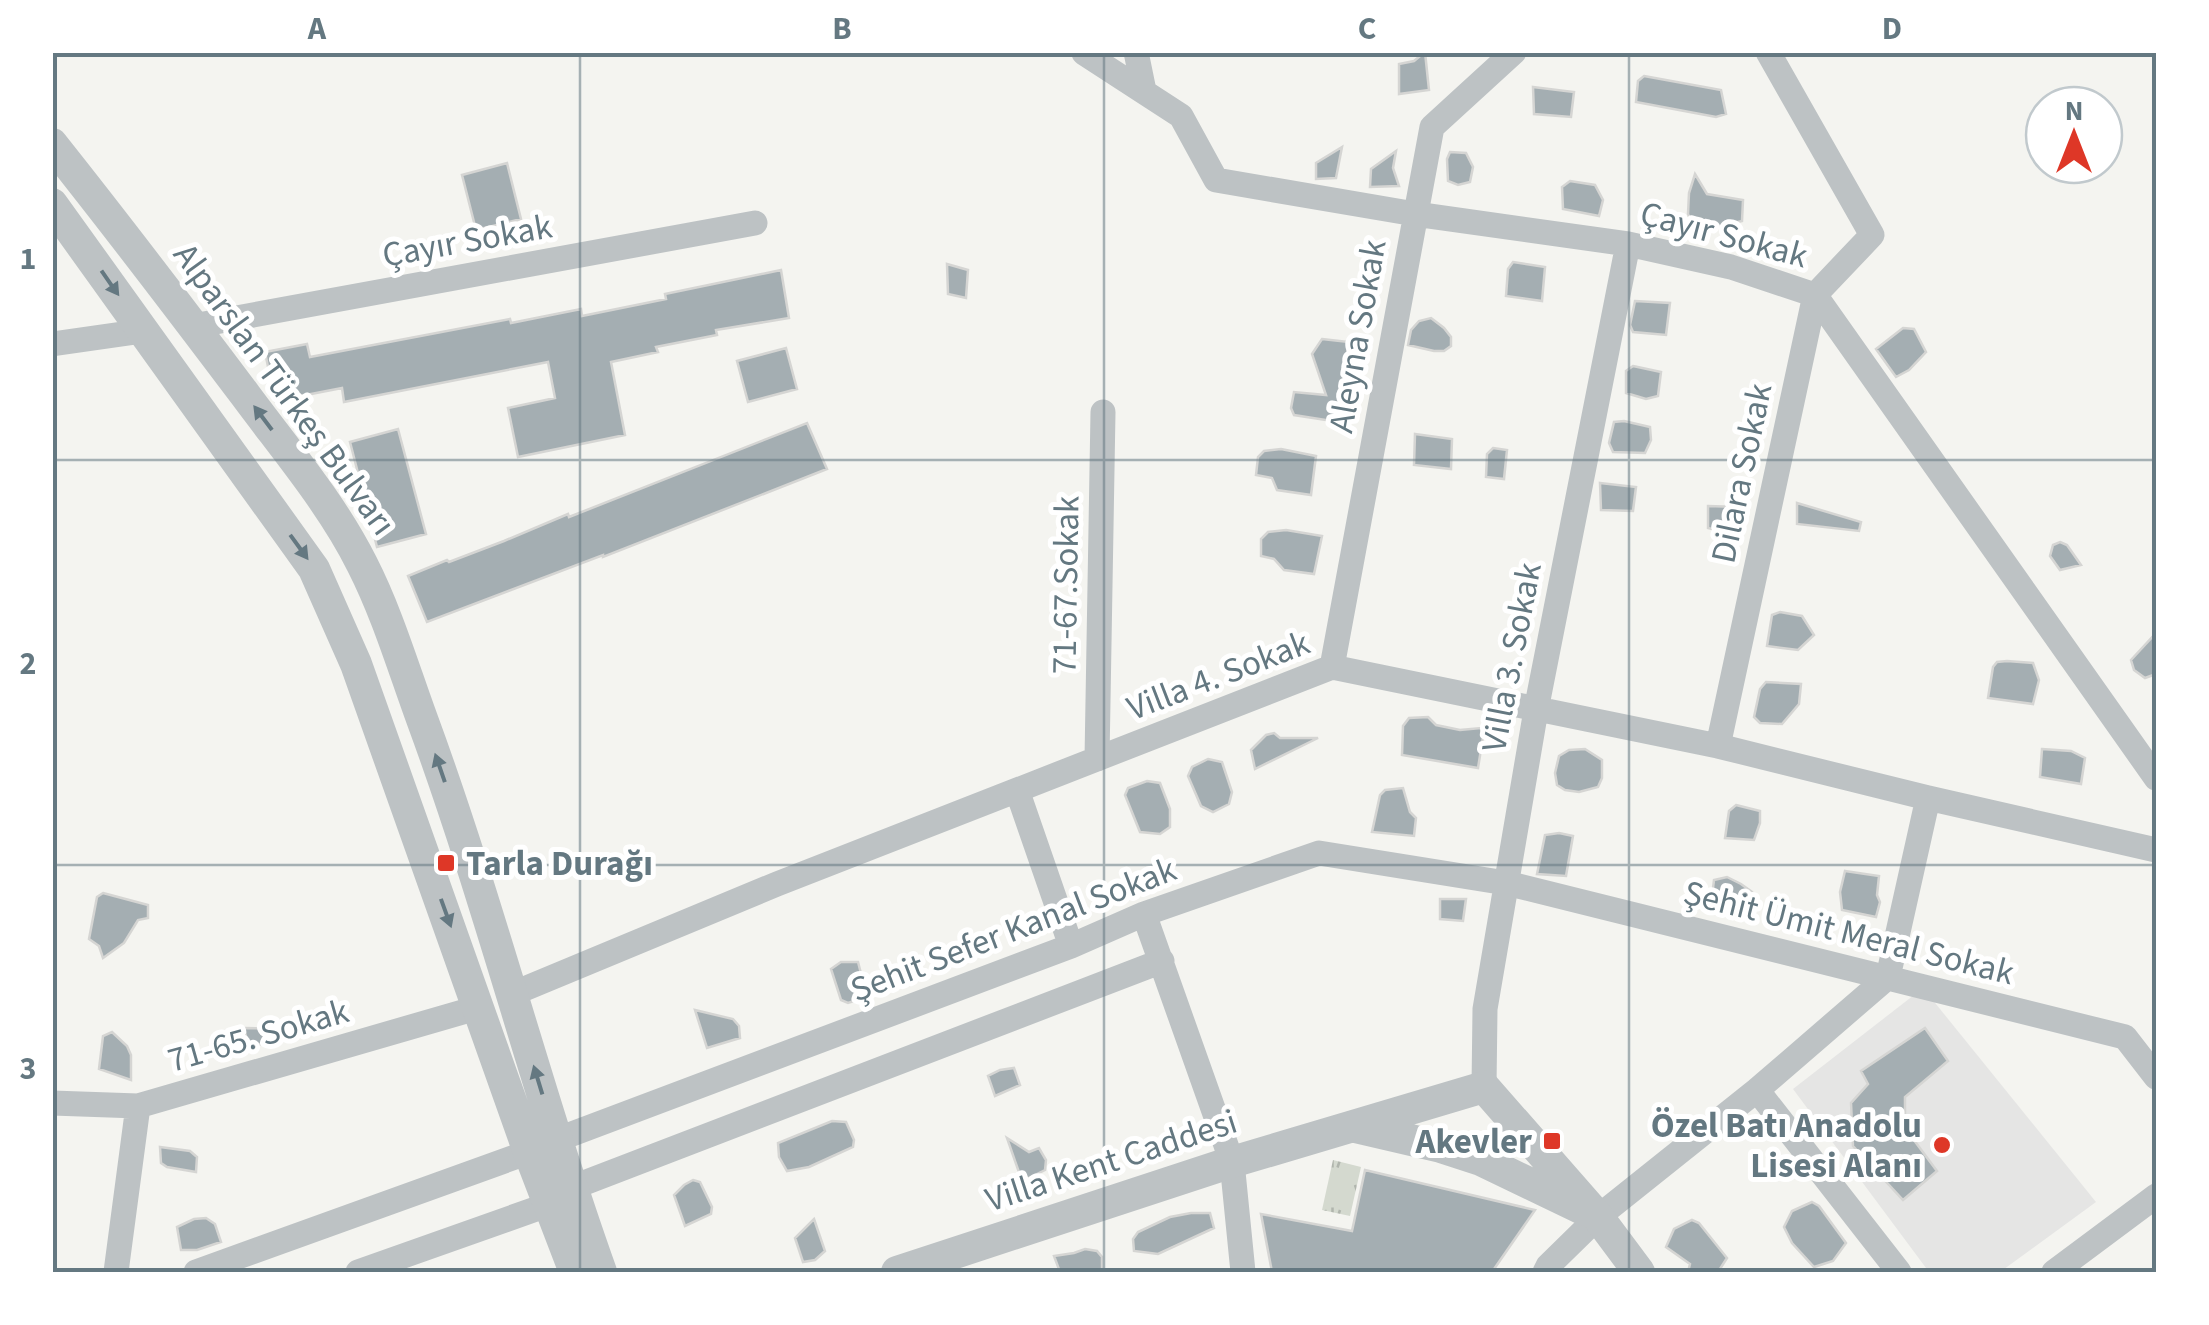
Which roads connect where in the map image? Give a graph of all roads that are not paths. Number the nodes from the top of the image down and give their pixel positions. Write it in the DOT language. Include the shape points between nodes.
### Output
graph roads {
  1 [pos="1136,52"];
  2 [pos="1514,52"];
  3 [pos="1768,52"];
  4 [pos="1084,54"];
  5 [pos="1144,91"];
  6 [pos="52,144"];
  7 [pos="52,204"];
  8 [pos="1415,214"];
  9 [pos="754,223"];
  10 [pos="1628,244"];
  11 [pos="1815,294"];
  12 [pos="193,326"];
  13 [pos="143,332"];
  14 [pos="52,344"];
  15 [pos="1103,412"];
  16 [pos="1332,667"];
  17 [pos="1536,710"];
  18 [pos="1718,746"];
  19 [pos="1096,759"];
  20 [pos="2156,778"];
  21 [pos="1017,790"];
  22 [pos="1928,798"];
  23 [pos="2156,850"];
  24 [pos="1506,883"];
  25 [pos="1144,914"];
  26 [pos="1070,946"];
  27 [pos="1162,961"];
  28 [pos="1888,977"];
  29 [pos="512,994"];
  30 [pos="480,1008"];
  31 [pos="2156,1078"];
  32 [pos="1484,1087"];
  33 [pos="1757,1090"];
  34 [pos="1435,1101"];
  35 [pos="52,1103"];
  36 [pos="138,1106"];
  37 [pos="1511,1118"];
  38 [pos="1350,1126"];
  39 [pos="543,1146"];
  40 [pos="1441,1147"];
  41 [pos="1481,1160"];
  42 [pos="1232,1162"];
  43 [pos="561,1196"];
  44 [pos="2156,1196"];
  45 [pos="1598,1217"];
  46 [pos="116,1272"];
  47 [pos="196,1272"];
  48 [pos="358,1272"];
  49 [pos="575,1272"];
  50 [pos="602,1272"];
  51 [pos="898,1272"];
  52 [pos="1243,1272"];
  53 [pos="1545,1272"];
  54 [pos="1639,1272"];
  55 [pos="1900,1272"];
  56 [pos="2054,1272"];
  1 -- 5 [label="street"];
  2 -- 8 [label="street, Aleyna Sokak" via="1432,127"];
  3 -- 11 [label="street" via="1872,234"];
  4 -- 5 [label="street, Çayır Sokak"];
  5 -- 8 [label="street, Çayır Sokak" via="1181,116 1216,180"];
  6 -- 12 [label="street, Alparslan Türkeş Bulvarı"];
  7 -- 13 [label="street, Alparslan Türkeş Bulvarı, one-way"];
  8 -- 10 [label="street, Çayır Sokak"];
  8 -- 16 [label="street, Aleyna Sokak"];
  9 -- 12 [label="street, Çayır Sokak"];
  10 -- 11 [label="street, Çayır Sokak"];
  10 -- 17 [label="street, Villa 3. Sokak"];
  11 -- 18 [label="street, Dilara Sokak"];
  11 -- 20 [label="street, Çayır Sokak"];
  29 -- 12 [label="street, Alparslan Türkeş Bulvarı, one-way" via="436,757 362,562"];
  13 -- 14 [label="street"];
  13 -- 30 [label="street, Alparslan Türkeş Bulvarı, one-way" via="314,569 356,664"];
  15 -- 19 [label="street, 71-67.Sokak"];
  16 -- 17 [label="street, Villa 4. Sokak"];
  16 -- 19 [label="street, Villa 4. Sokak"];
  17 -- 18 [label="street, Villa 4. Sokak"];
  17 -- 24 [label="street, Villa 3. Sokak"];
  18 -- 22 [label="street, Villa 4. Sokak"];
  19 -- 21 [label="street, Villa 4. Sokak"];
  21 -- 26 [label="street"];
  21 -- 29 [label="street, Villa 4. Sokak"];
  22 -- 23 [label="street, Villa 4. Sokak"];
  22 -- 28 [label="street"];
  24 -- 25 [label="street, Şehit Sefer Kanal Sokak" via="1319,853"];
  24 -- 28 [label="street, Şehit Ümit Meral Sokak"];
  24 -- 32 [label="street, Villa 3. Sokak" via="1485,1009"];
  25 -- 26 [label="street, Şehit Sefer Kanal Sokak"];
  25 -- 27 [label="street"];
  26 -- 39 [label="street, Şehit Sefer Kanal Sokak"];
  27 -- 42 [label="street"];
  27 -- 43 [label="street"];
  28 -- 31 [label="street, Şehit Ümit Meral Sokak" via="2124,1037"];
  28 -- 33 [label="street"];
  39 -- 29 [label="street, Alparslan Türkeş Bulvarı, one-way"];
  30 -- 36 [label="street, 71-65. Sokak"];
  30 -- 39 [label="street, Alparslan Türkeş Bulvarı"];
  32 -- 34 [label="street, Villa Kent Caddesi"];
  32 -- 37 [label="street, Villa Kent Caddesi"];
  33 -- 45 [label="street"];
  33 -- 55 [label="street"];
  34 -- 38 [label="street, Villa Kent Caddesi"];
  34 -- 40 [label="street"];
  35 -- 36 [label="street, 71-65. Sokak"];
  36 -- 46 [label="street"];
  37 -- 41 [label="street"];
  37 -- 45 [label="street, Villa Kent Caddesi"];
  38 -- 40 [label="street, Villa Kent Caddesi"];
  38 -- 42 [label="street, Villa Kent Caddesi"];
  39 -- 43 [label="street, Alparslan Türkeş Bulvarı"];
  39 -- 47 [label="street, Şehit Sefer Kanal Sokak"];
  40 -- 41 [label="street, Villa Kent Caddesi"];
  41 -- 45 [label="street, Villa Kent Caddesi"];
  42 -- 51 [label="street, Villa Kent Caddesi"];
  42 -- 52 [label="street"];
  43 -- 48 [label="street"];
  43 -- 49 [label="street, Alparslan Türkeş Bulvarı"];
  43 -- 50 [label="street, Alparslan Türkeş Bulvarı"];
  44 -- 56 [label="street"];
  45 -- 53 [label="street"];
  45 -- 54 [label="street, Villa Kent Caddesi"];
}
